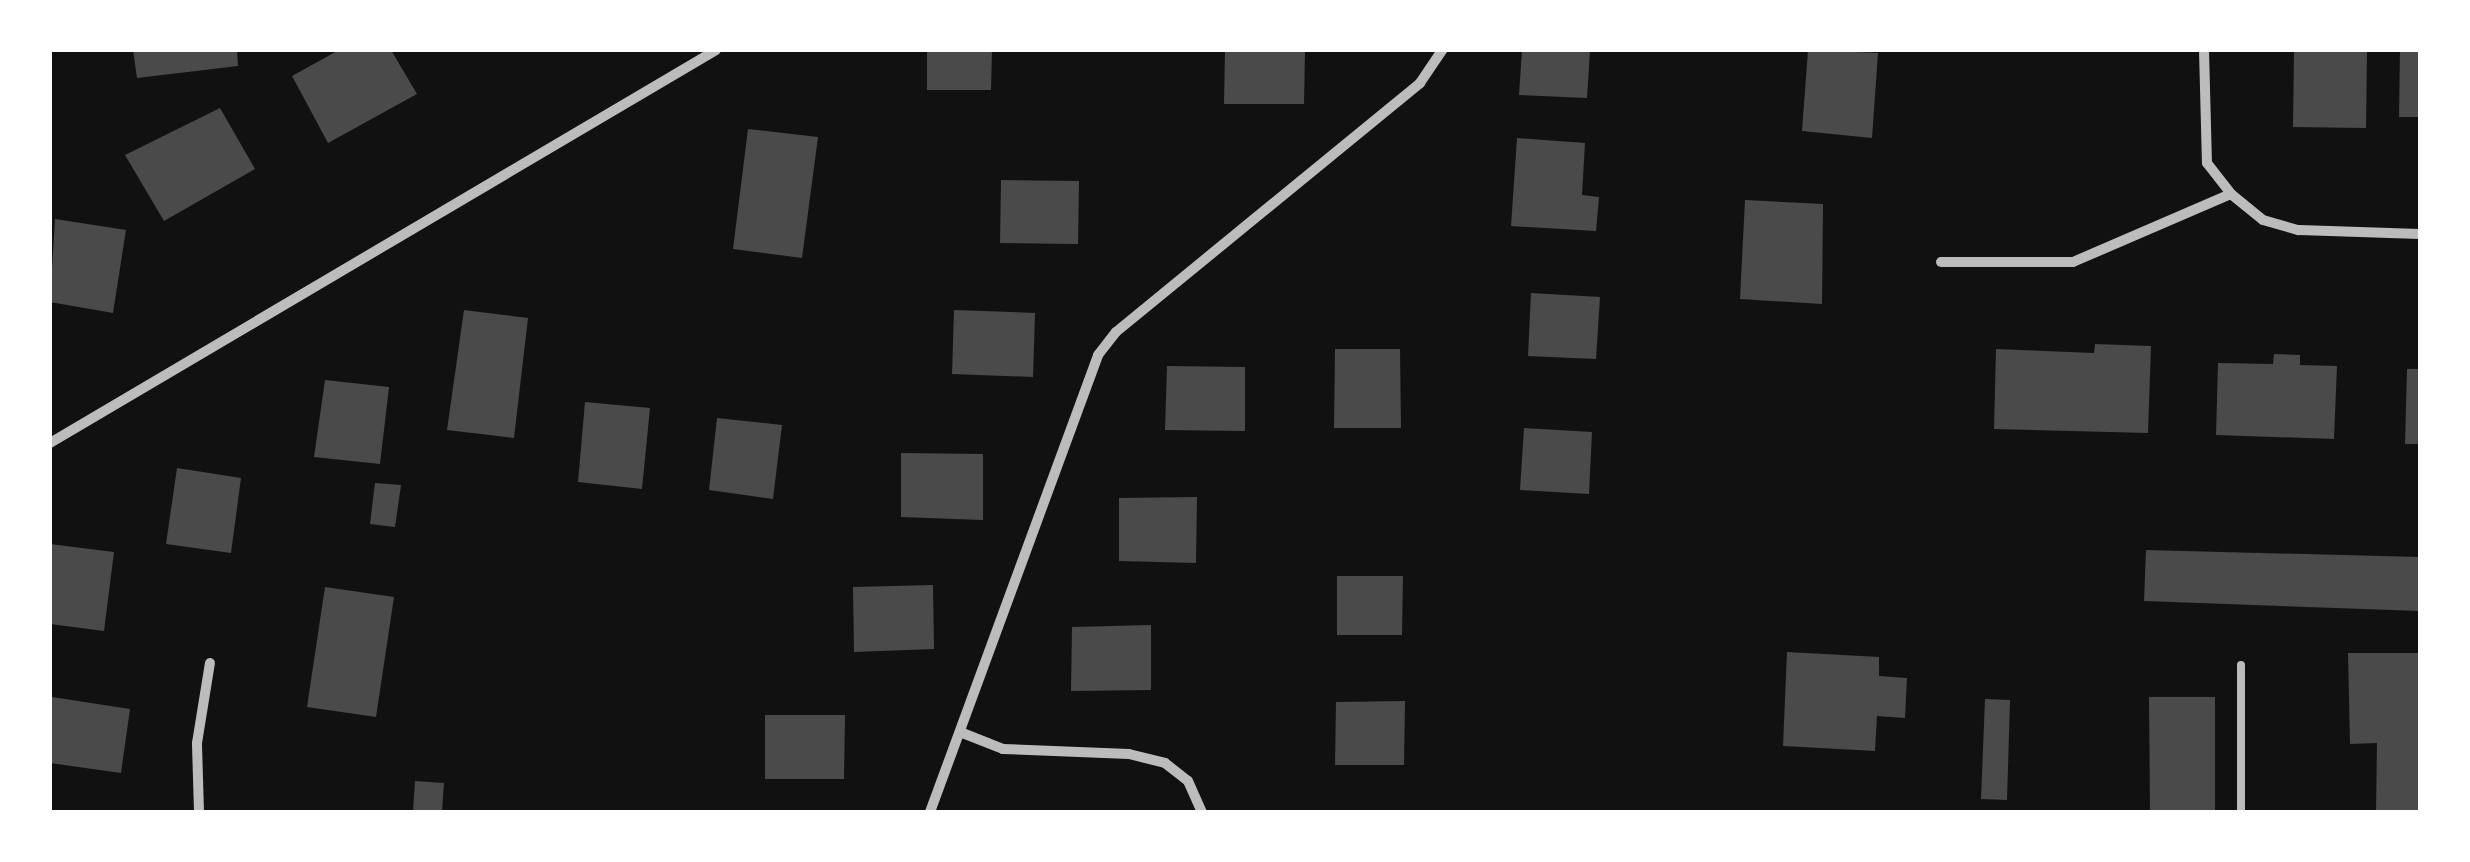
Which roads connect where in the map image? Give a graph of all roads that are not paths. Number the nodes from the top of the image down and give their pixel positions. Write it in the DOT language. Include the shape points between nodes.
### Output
graph roads {
  1 [pos="716,50"];
  2 [pos="1442,50"];
  3 [pos="2204,50"];
  4 [pos="2231,194"];
  5 [pos="2420,234"];
  6 [pos="1941,262"];
  7 [pos="50,443"];
  8 [pos="210,663"];
  9 [pos="2241,665"];
  10 [pos="960,732"];
  11 [pos="199,812"];
  12 [pos="930,812"];
  13 [pos="1202,812"];
  14 [pos="2241,812"];
  1 -- 7 [label="street"];
  2 -- 10 [label="street" via="1420,83 1116,332 1098,356"];
  3 -- 4 [label="street" via="2207,163"];
  4 -- 5 [label="street" via="2262,220 2300,230"];
  4 -- 6 [label="street" via="2073,262"];
  8 -- 11 [label="street" via="198,743"];
  9 -- 14 [label="lane"];
  10 -- 12 [label="street"];
  10 -- 13 [label="street" via="1003,749 1129,754 1165,763 1188,782"];
}
